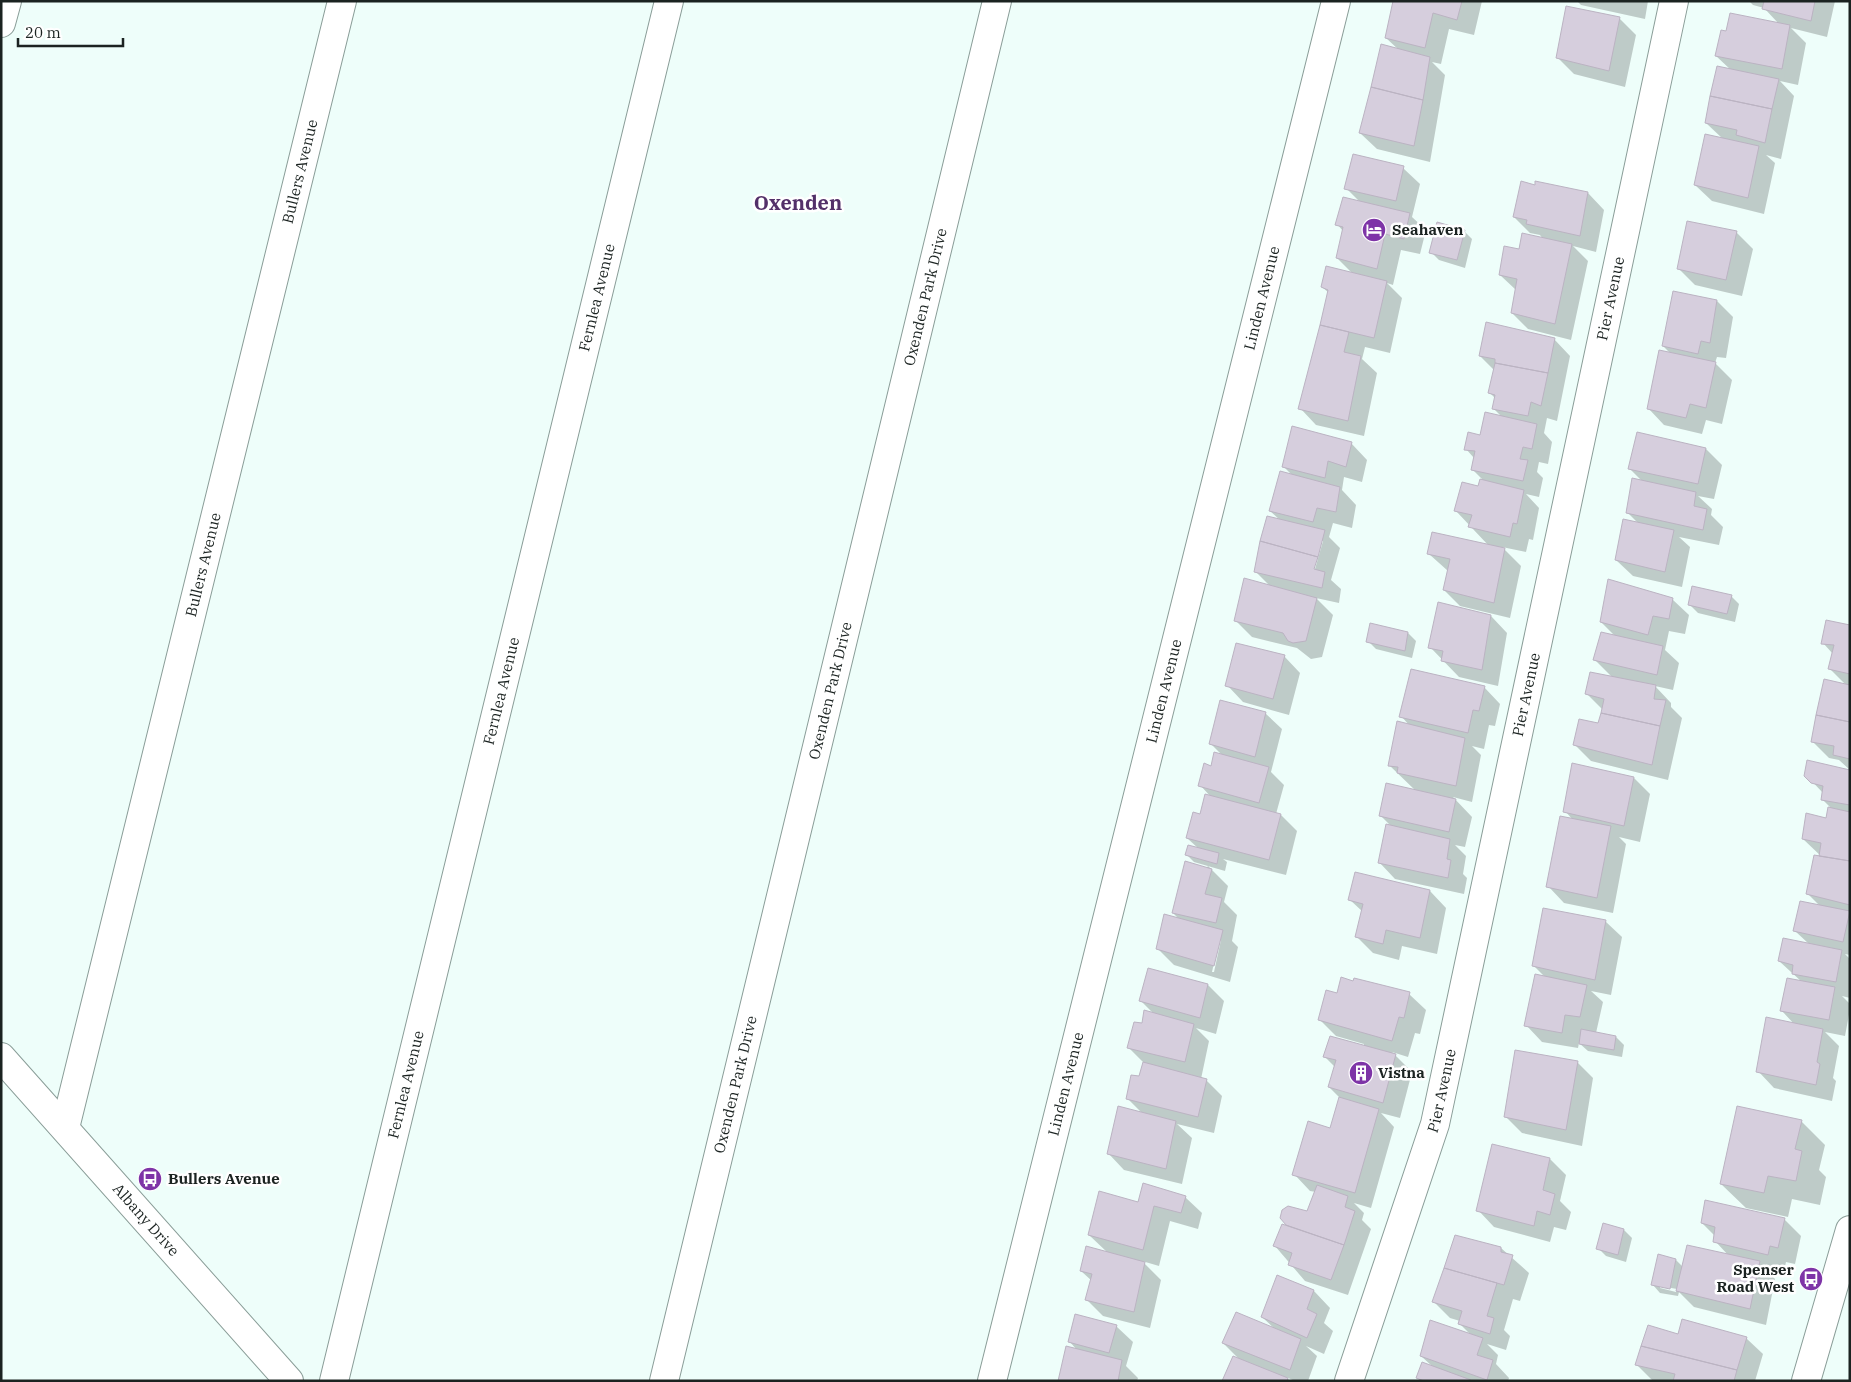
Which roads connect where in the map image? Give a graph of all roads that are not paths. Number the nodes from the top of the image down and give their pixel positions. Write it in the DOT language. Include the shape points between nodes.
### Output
graph roads {
  1 [pos="7,1"];
  2 [pos="342,1"];
  3 [pos="669,1"];
  4 [pos="997,1"];
  5 [pos="1336,1"];
  6 [pos="1674,1"];
  7 [pos="1,23"];
  8 [pos="1,1058"];
  9 [pos="65,1128"];
  10 [pos="1850,1230"];
  11 [pos="289,1381"];
  12 [pos="334,1381"];
  13 [pos="664,1381"];
  14 [pos="992,1381"];
  15 [pos="1349,1381"];
  16 [pos="1806,1381"];
  1 -- 7 [label="street"];
  2 -- 9 [label="street, Bullers Avenue"];
  3 -- 12 [label="street, Fernlea Avenue"];
  4 -- 13 [label="street, Oxenden Park Drive"];
  5 -- 14 [label="street, Linden Avenue"];
  6 -- 15 [label="street, Pier Avenue" via="1435,1124"];
  8 -- 9 [label="street, Albany Drive"];
  9 -- 11 [label="street, Albany Drive"];
  10 -- 16 [label="street"];
}
